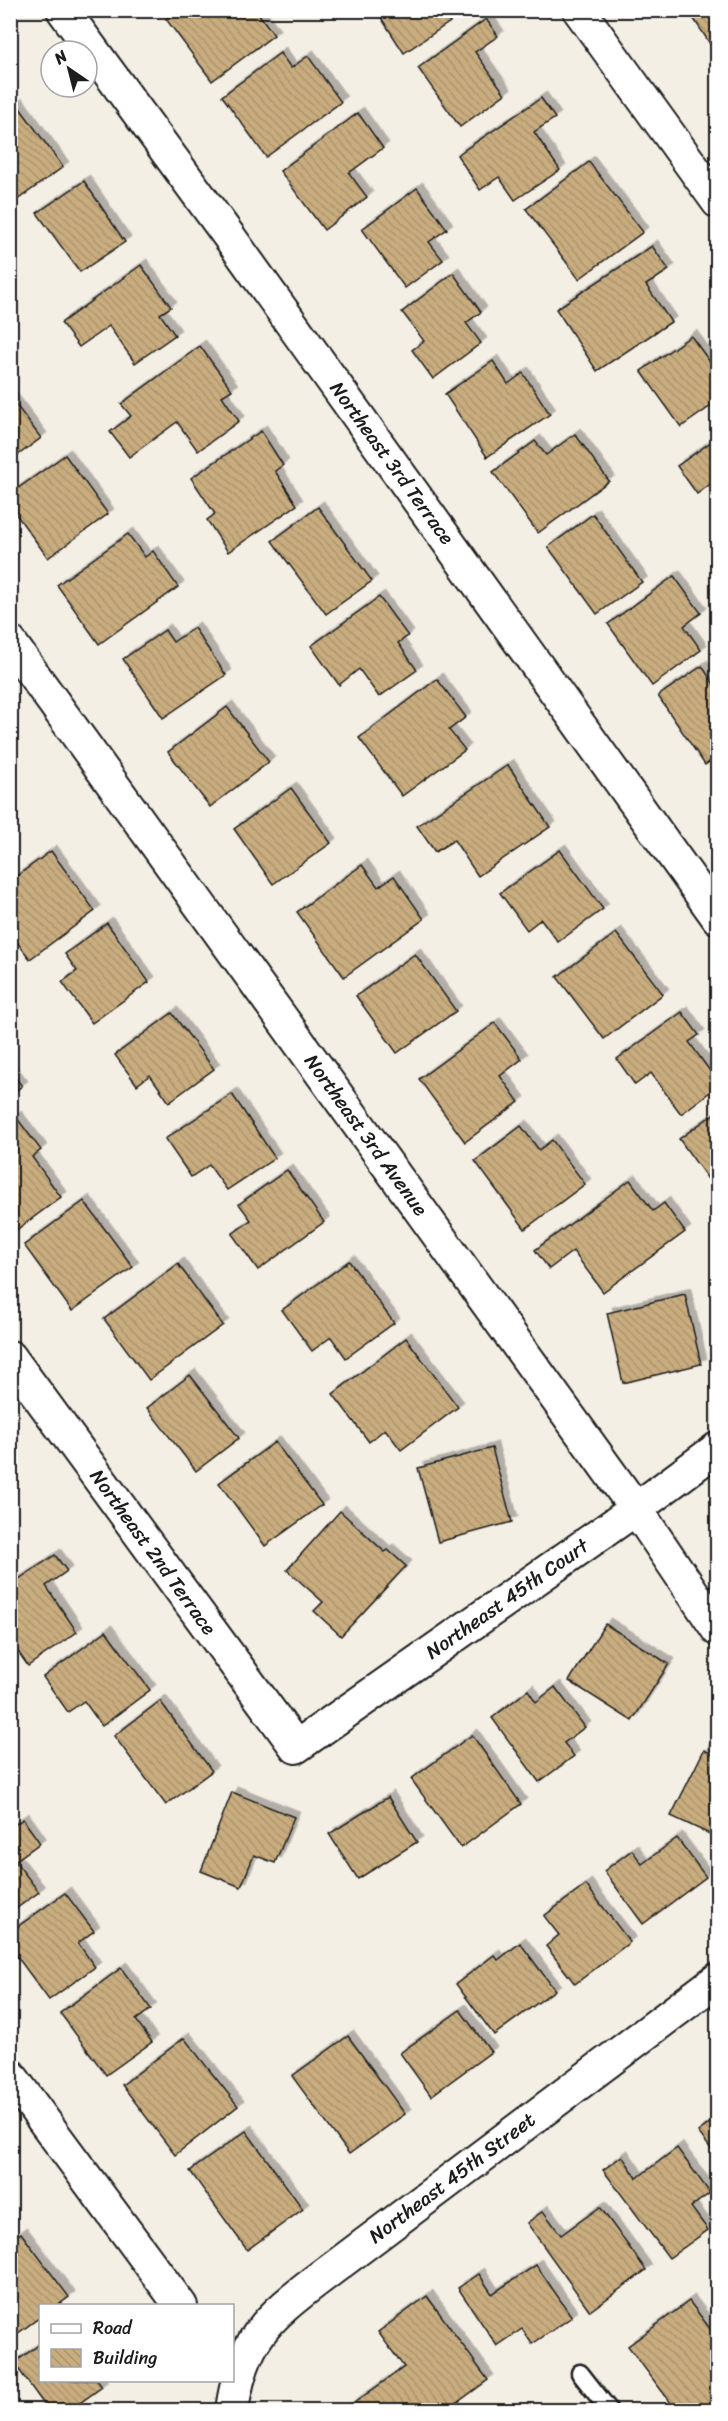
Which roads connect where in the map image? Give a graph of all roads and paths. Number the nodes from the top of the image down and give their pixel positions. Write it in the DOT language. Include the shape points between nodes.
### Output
graph roads {
  1 [pos="63,10"];
  2 [pos="579,10"];
  3 [pos="717,202"];
  4 [pos="10,642"];
  5 [pos="717,918"];
  6 [pos="10,1357"];
  7 [pos="717,1448"];
  8 [pos="636,1509"];
  9 [pos="717,1630"];
  10 [pos="296,1747"];
  11 [pos="717,1979"];
  12 [pos="10,2075"];
  13 [pos="180,2304"];
  14 [pos="580,2373"];
  15 [pos="233,2389"];
  16 [pos="609,2410"];
  1 -- 5 [label="street, Northeast 3rd Terrace"];
  2 -- 3 [label="street"];
  4 -- 8 [label="street, Northeast 3rd Avenue"];
  6 -- 10 [label="street, Northeast 2nd Terrace"];
  7 -- 8 [label="street, Northeast 45th Court"];
  8 -- 9 [label="street, Northeast 3rd Avenue"];
  8 -- 10 [label="street, Northeast 45th Court"];
  11 -- 15 [label="street, Northeast 45th Street" via="300,2294 252,2341"];
  12 -- 13 [label="street"];
  14 -- 16 [label="lane"];
}
